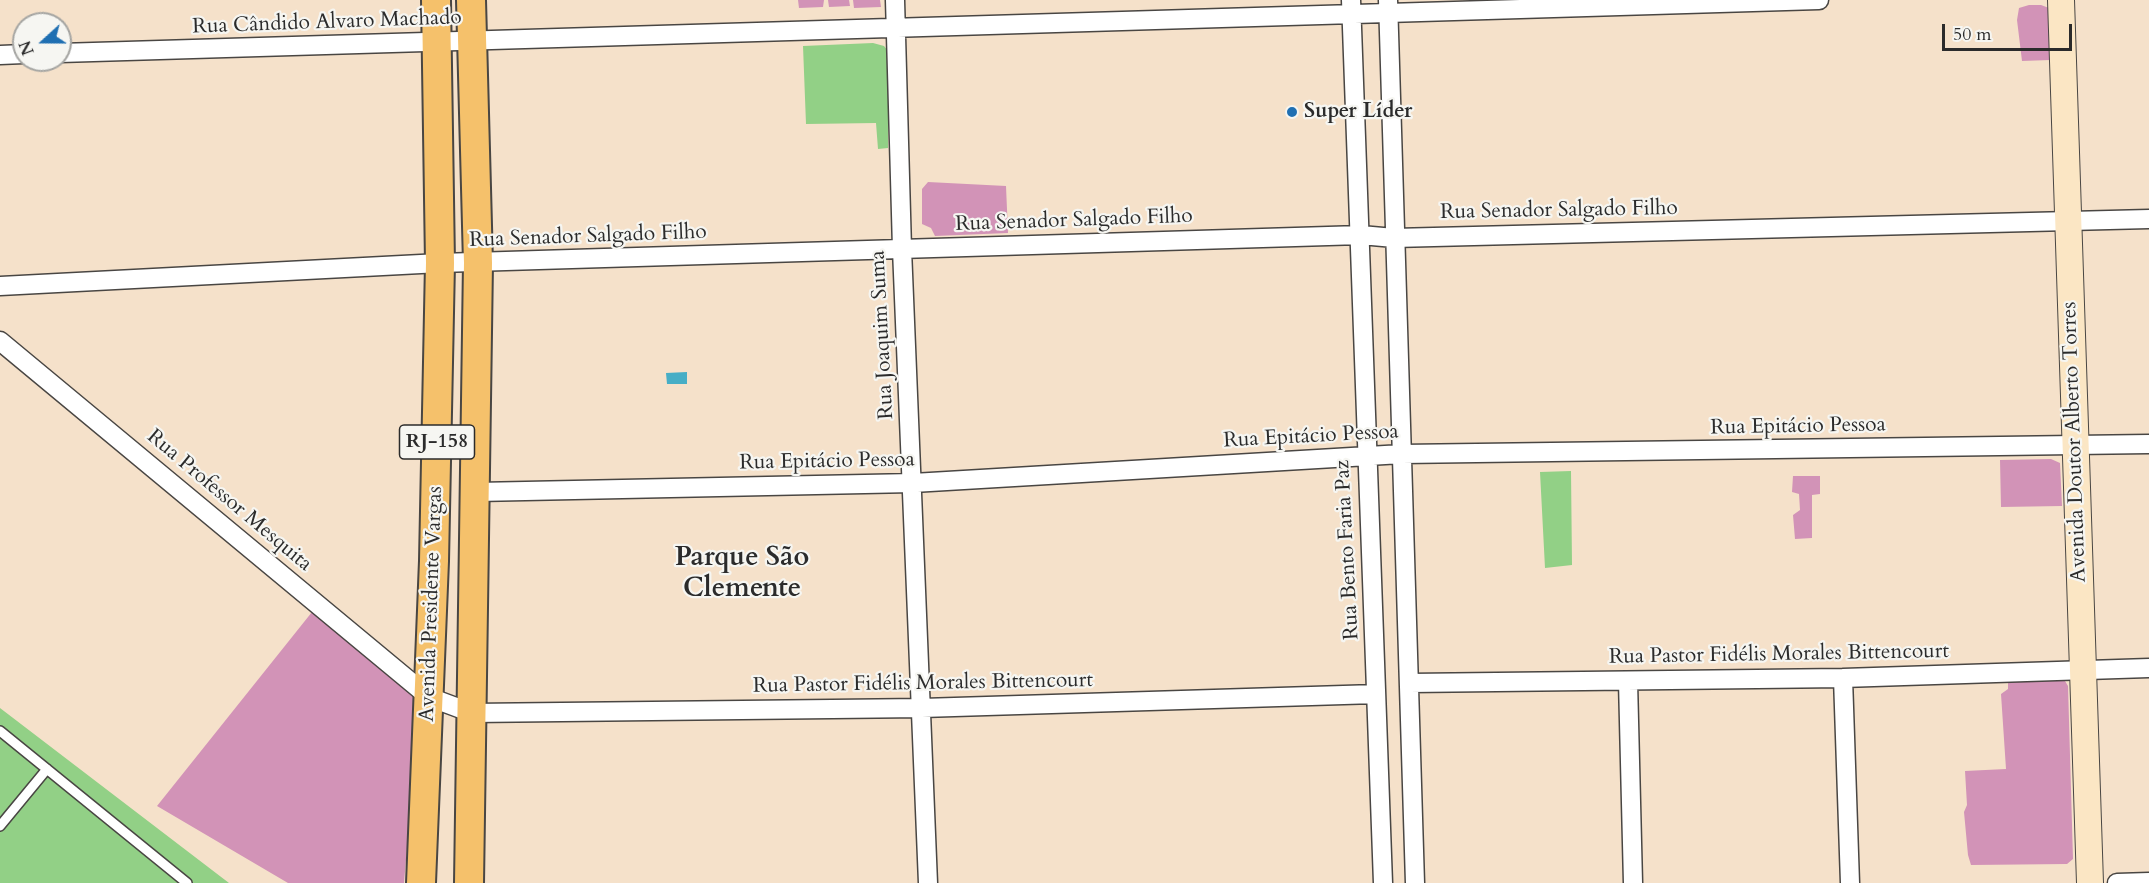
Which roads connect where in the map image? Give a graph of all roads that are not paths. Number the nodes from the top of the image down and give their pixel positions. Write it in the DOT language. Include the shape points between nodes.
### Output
graph roads {
  1 [pos="436,0"];
  2 [pos="471,0"];
  3 [pos="895,0"];
  4 [pos="1820,0"];
  5 [pos="2061,0"];
  6 [pos="1351,7"];
  7 [pos="1388,7"];
  8 [pos="896,26"];
  9 [pos="472,41"];
  10 [pos="438,42"];
  11 [pos="72,53"];
  12 [pos="2149,219"];
  13 [pos="2067,222"];
  14 [pos="1360,235"];
  15 [pos="1394,237"];
  16 [pos="902,249"];
  17 [pos="440,263"];
  18 [pos="478,263"];
  19 [pos="0,286"];
  20 [pos="0,341"];
  21 [pos="2149,444"];
  22 [pos="2076,446"];
  23 [pos="1402,454"];
  24 [pos="1366,455"];
  25 [pos="913,483"];
  26 [pos="477,492"];
  27 [pos="2149,668"];
  28 [pos="2084,670"];
  29 [pos="1843,678"];
  30 [pos="1628,681"];
  31 [pos="1410,683"];
  32 [pos="1376,694"];
  33 [pos="429,697"];
  34 [pos="922,708"];
  35 [pos="472,713"];
  36 [pos="0,730"];
  37 [pos="47,768"];
  38 [pos="0,826"];
  39 [pos="2149,882"];
  40 [pos="187,883"];
  41 [pos="422,883"];
  42 [pos="469,883"];
  43 [pos="928,883"];
  44 [pos="1383,883"];
  45 [pos="1415,883"];
  46 [pos="1632,883"];
  47 [pos="1850,883"];
  48 [pos="2091,883"];
  49 [pos="2117,883"];
  1 -- 10 [label="main road, Avenida Presidente Vargas / RJ-158"];
  2 -- 9 [label="main road, Avenida Presidente Vargas / RJ-158"];
  3 -- 8 [label="street, Rua Joaquim Suma"];
  4 -- 7 [label="street, Rua Cândido Alvaro Machado"];
  5 -- 13 [label="main road, Avenida Doutor Alberto Torres"];
  6 -- 7 [label="street, Rua Cândido Alvaro Machado"];
  6 -- 8 [label="street, Rua Cândido Alvaro Machado"];
  6 -- 14 [label="street, Rua Bento Faria Paz"];
  7 -- 15 [label="street"];
  8 -- 9 [label="street, Rua Cândido Alvaro Machado"];
  8 -- 16 [label="street, Rua Joaquim Suma"];
  9 -- 10 [label="street, Rua Cândido Alvaro Machado"];
  9 -- 18 [label="main road, Avenida Presidente Vargas / RJ-158"];
  10 -- 11 [label="street, Rua Cândido Alvaro Machado"];
  10 -- 17 [label="main road, Avenida Presidente Vargas / RJ-158"];
  12 -- 13 [label="street, Rua Senador Salgado Filho"];
  13 -- 15 [label="street, Rua Senador Salgado Filho"];
  13 -- 22 [label="main road, Avenida Doutor Alberto Torres"];
  14 -- 15 [label="street, Rua Senador Salgado Filho"];
  14 -- 16 [label="street, Rua Senador Salgado Filho"];
  14 -- 24 [label="street, Rua Bento Faria Paz"];
  15 -- 23 [label="street"];
  16 -- 18 [label="street, Rua Senador Salgado Filho"];
  16 -- 25 [label="street, Rua Joaquim Suma"];
  17 -- 18 [label="street, Rua Senador Salgado Filho"];
  17 -- 19 [label="street, Rua Senador Salgado Filho"];
  17 -- 33 [label="main road, Avenida Presidente Vargas / RJ-158"];
  18 -- 26 [label="main road, Avenida Presidente Vargas / RJ-158"];
  20 -- 33 [label="street, Rua Professor Mesquita"];
  21 -- 22 [label="street, Rua Epitácio Pessoa"];
  22 -- 23 [label="street, Rua Epitácio Pessoa"];
  22 -- 28 [label="main road, Avenida Doutor Alberto Torres"];
  23 -- 24 [label="street, Rua Epitácio Pessoa"];
  23 -- 31 [label="street"];
  24 -- 25 [label="street, Rua Epitácio Pessoa"];
  24 -- 32 [label="street, Rua Bento Faria Paz"];
  25 -- 26 [label="street, Rua Epitácio Pessoa"];
  25 -- 34 [label="street, Rua Joaquim Suma"];
  26 -- 35 [label="main road, Avenida Presidente Vargas / RJ-158"];
  27 -- 28 [label="street, Rua Pastor Fidélis Morales Bittencourt"];
  28 -- 29 [label="street, Rua Pastor Fidélis Morales Bittencourt"];
  28 -- 48 [label="main road, Avenida Doutor Alberto Torres"];
  29 -- 30 [label="street, Rua Pastor Fidélis Morales Bittencourt"];
  29 -- 47 [label="street"];
  30 -- 31 [label="street, Rua Pastor Fidélis Morales Bittencourt"];
  30 -- 46 [label="street"];
  31 -- 45 [label="street"];
  32 -- 34 [label="street, Rua Pastor Fidélis Morales Bittencourt"];
  32 -- 44 [label="street, Rua Bento Faria Paz"];
  33 -- 35 [label="street, Rua Professor Mesquita"];
  33 -- 41 [label="main road, Avenida Presidente Vargas / RJ-158"];
  34 -- 35 [label="street, Rua Pastor Fidélis Morales Bittencourt"];
  34 -- 43 [label="street, Rua Joaquim Suma"];
  35 -- 42 [label="main road, Avenida Presidente Vargas / RJ-158"];
  36 -- 37 [label="lane"];
  37 -- 38 [label="lane"];
  37 -- 40 [label="lane"];
  39 -- 49 [label="street"];
}
